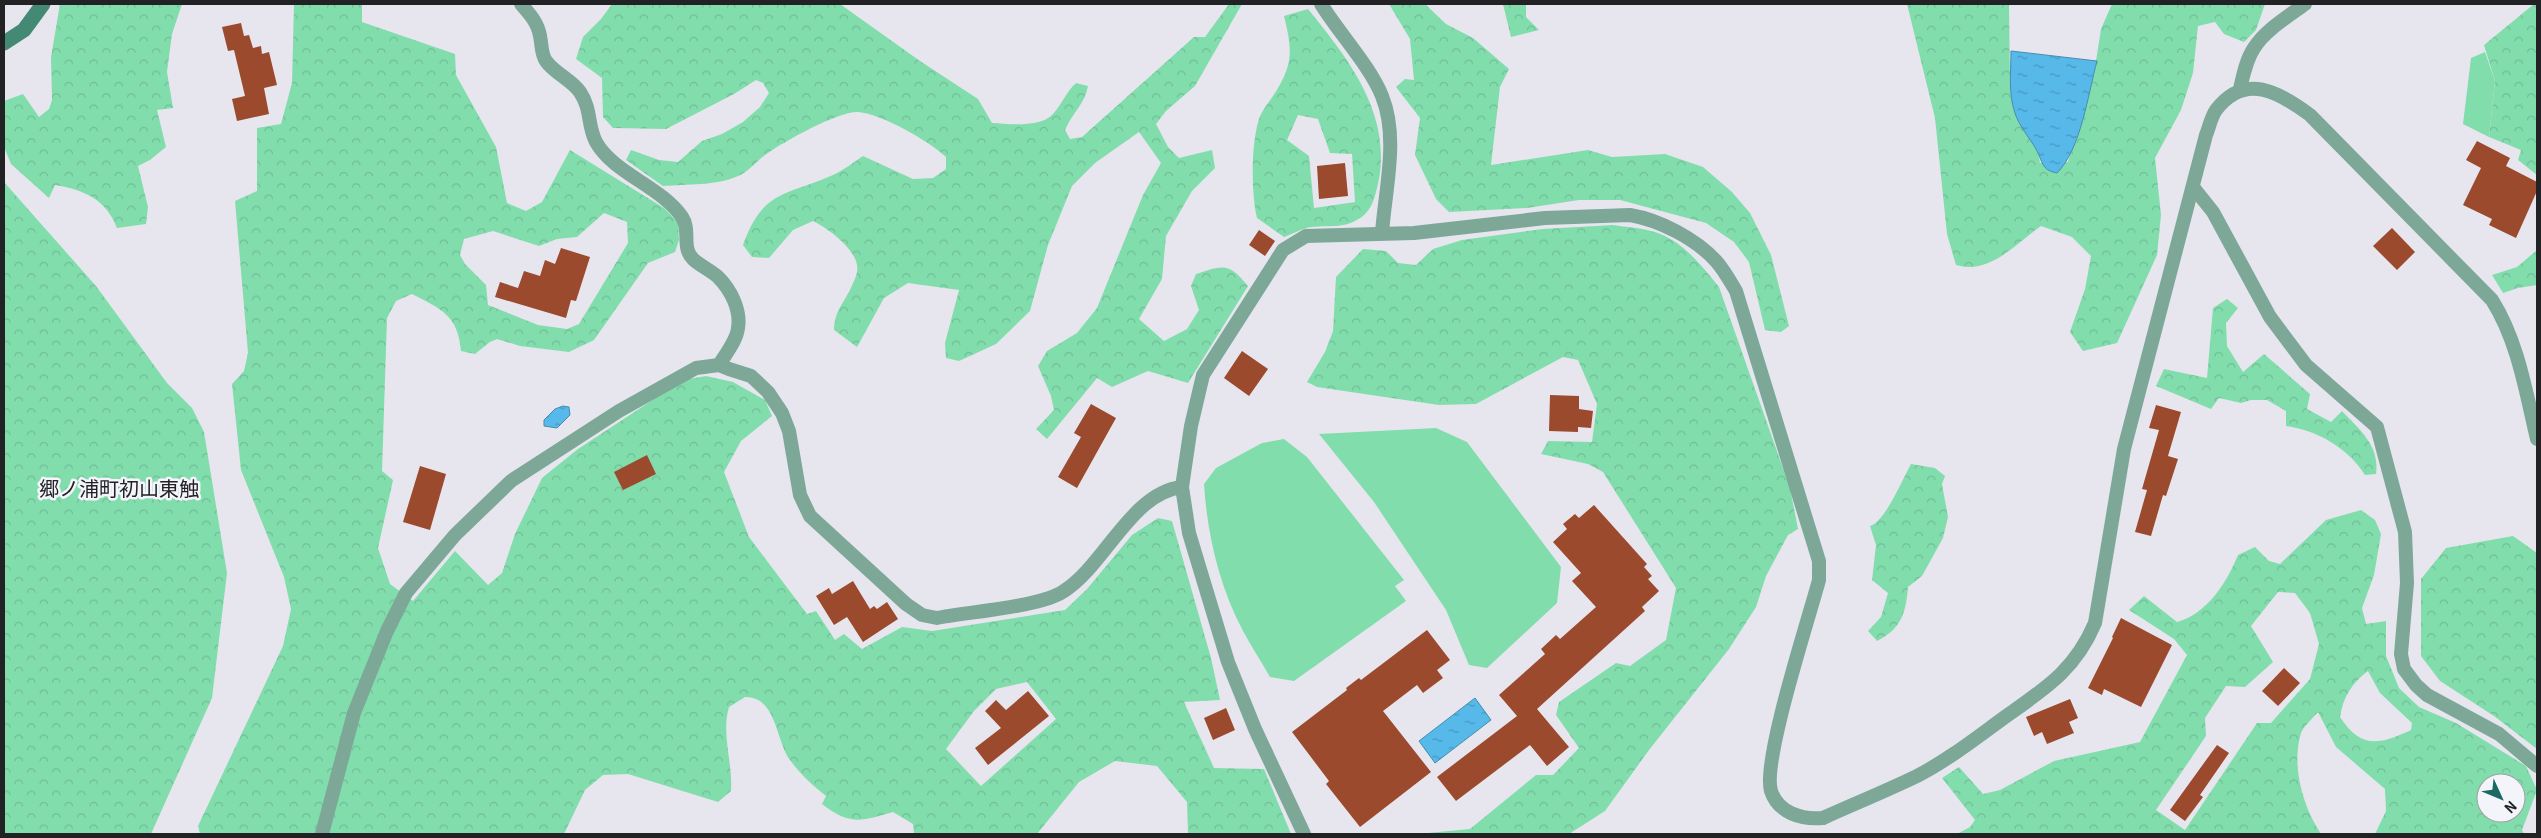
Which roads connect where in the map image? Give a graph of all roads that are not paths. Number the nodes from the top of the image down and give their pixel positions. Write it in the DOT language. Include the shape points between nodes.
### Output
graph roads {
  1 [pos="43,4"];
  2 [pos="521,4"];
  3 [pos="1321,4"];
  4 [pos="2305,4"];
  5 [pos="4,43"];
  6 [pos="2240,89"];
  7 [pos="2193,187"];
  8 [pos="1382,233"];
  9 [pos="719,366"];
  10 [pos="2537,440"];
  11 [pos="1182,487"];
  12 [pos="2537,766"];
  13 [pos="322,834"];
  14 [pos="1304,834"];
  1 -- 5 [label="main road" via="24,30"];
  2 -- 9 [label="street" via="540,34 547,62 579,90 589,108 596,143 682,217 688,252 730,293 738,311 738,330"];
  3 -- 8 [label="street" via="1382,96 1389,118"];
  4 -- 6 [label="street" via="2254,47"];
  6 -- 7 [label="street" via="2215,111"];
  6 -- 10 [label="street" via="2278,93 2310,115 2492,300 2510,338"];
  7 -- 8 [label="street" via="2124,449 2095,623 2087,642 2058,678 1945,760 1823,818 1808,819 1785,810 1776,802 1770,775 1778,730 1819,580 1819,562 1736,291 1718,262 1691,241 1643,217 1630,215 1545,218 1414,233"];
  7 -- 12 [label="street" via="2213,212 2270,318 2306,365 2377,426 2405,532 2407,583 2401,654 2404,669 2427,695 2499,734"];
  8 -- 11 [label="street" via="1306,236 1283,250 1203,375"];
  9 -- 11 [label="street" via="751,376 768,392 782,413 789,431 800,495 810,516 893,593 922,615 937,618 1029,603 1062,593 1077,581 1154,497"];
  9 -- 13 [label="street" via="696,368 619,411 511,481 455,535 406,594 387,631 354,712"];
  11 -- 14 [label="street" via="1189,534 1228,662"];
}
